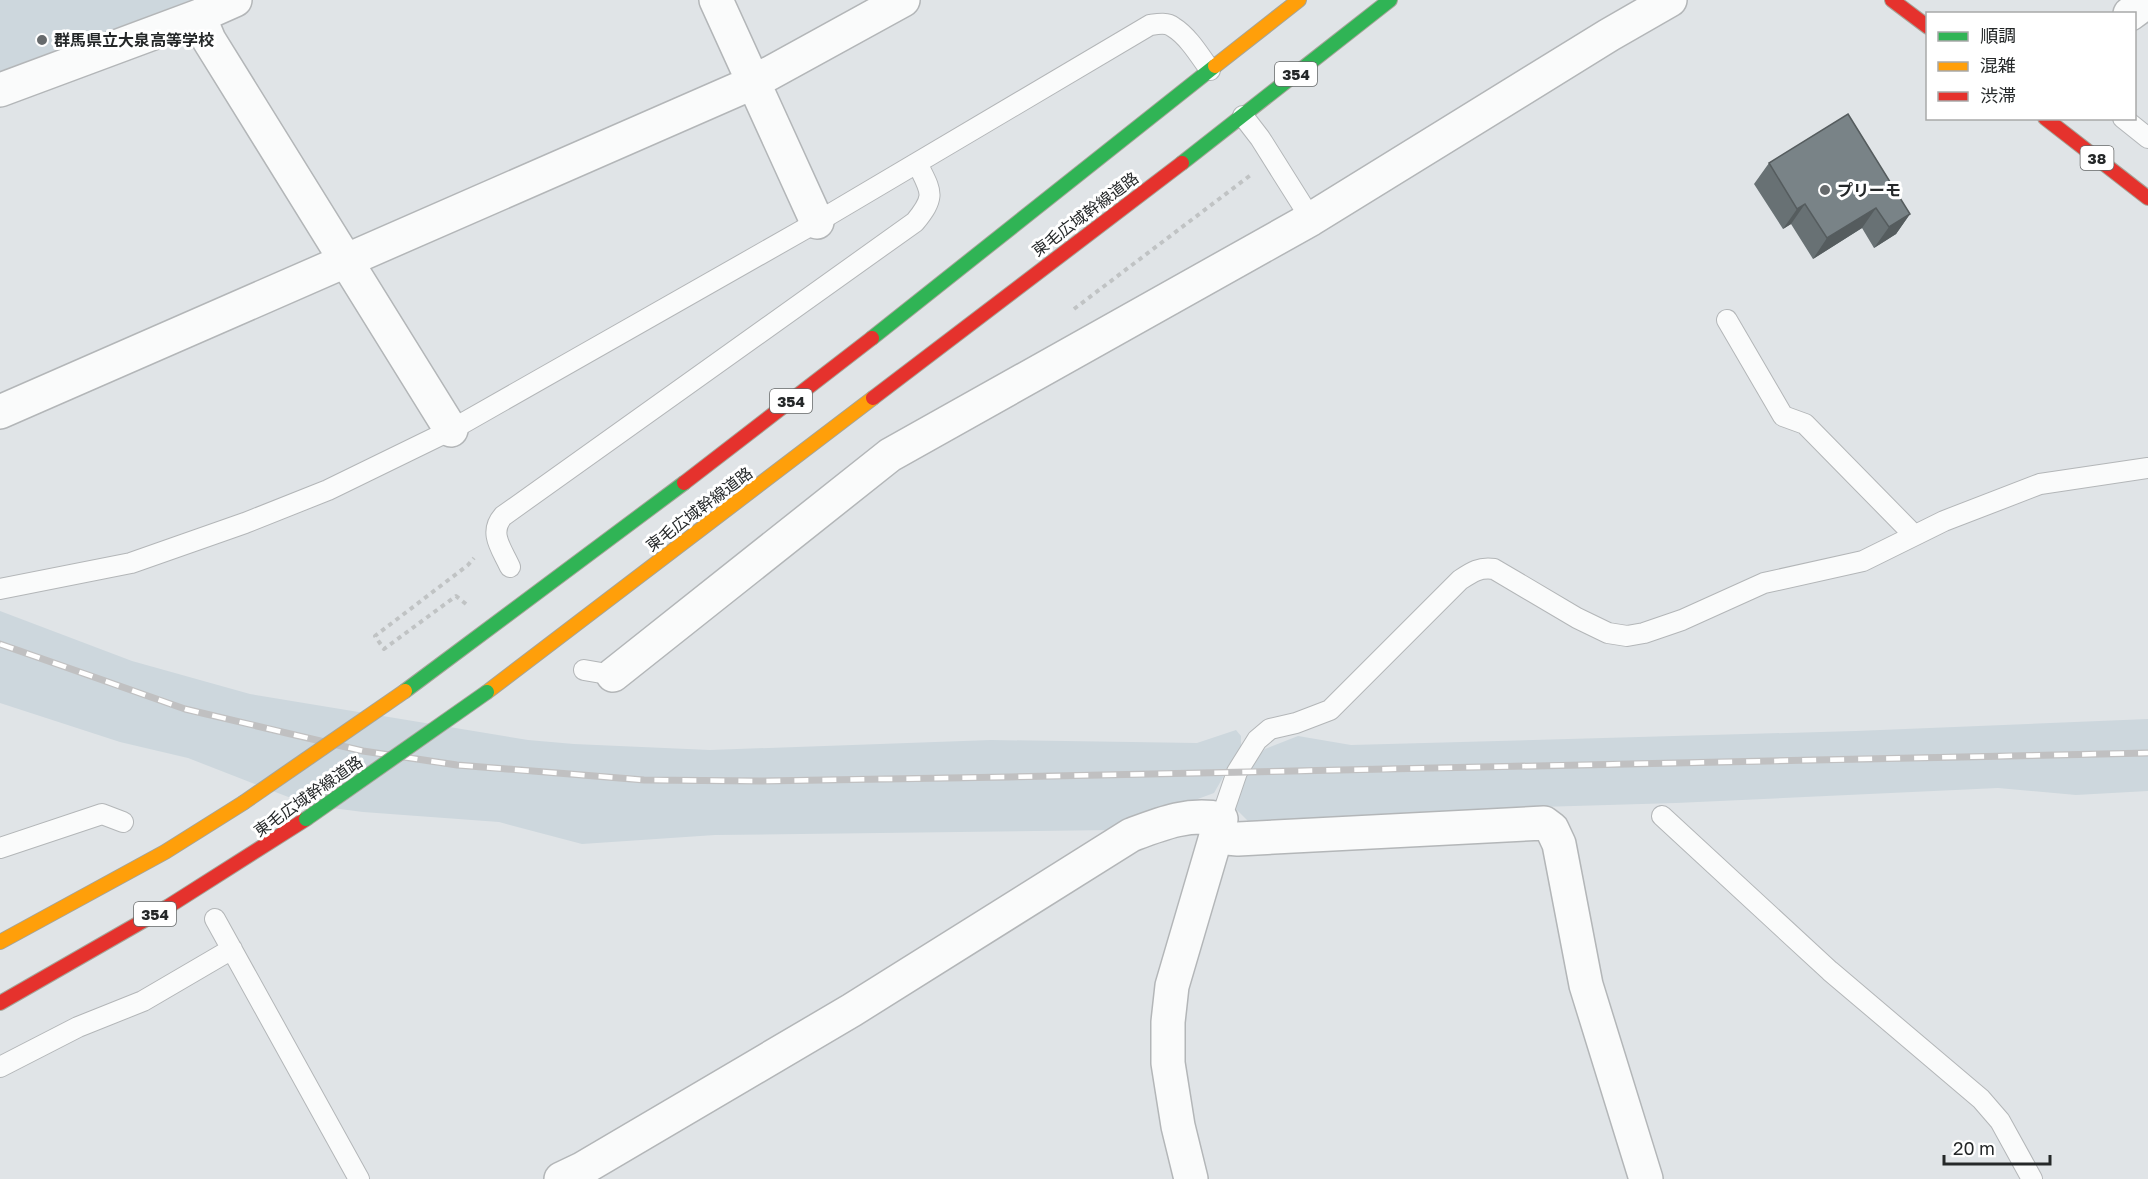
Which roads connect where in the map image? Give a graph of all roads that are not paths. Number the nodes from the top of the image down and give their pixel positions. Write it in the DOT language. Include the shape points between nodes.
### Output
graph roads {
  1 [pos="235,0"];
  2 [pos="716,0"];
  3 [pos="903,0"];
  4 [pos="1299,0"];
  5 [pos="1390,0"];
  6 [pos="1670,0"];
  7 [pos="1892,0"];
  8 [pos="2148,1"];
  9 [pos="2133,12"];
  10 [pos="199,16"];
  11 [pos="1926,26"];
  12 [pos="1210,70"];
  13 [pos="752,84"];
  14 [pos="0,90"];
  15 [pos="1243,116"];
  16 [pos="2048,120"];
  17 [pos="2126,120"];
  18 [pos="2148,138"];
  19 [pos="917,162"];
  20 [pos="2148,198"];
  21 [pos="1311,219"];
  22 [pos="817,222"];
  23 [pos="345,260"];
  24 [pos="1727,320"];
  25 [pos="0,412"];
  26 [pos="451,430"];
  27 [pos="2148,468"];
  28 [pos="1914,535"];
  29 [pos="510,567"];
  30 [pos="0,589"];
  31 [pos="599,673"];
  32 [pos="1662,816"];
  33 [pos="123,822"];
  34 [pos="1219,828"];
  35 [pos="0,848"];
  36 [pos="215,919"];
  37 [pos="0,942"];
  38 [pos="232,950"];
  39 [pos="0,1003"];
  40 [pos="0,1067"];
  41 [pos="359,1179"];
  42 [pos="561,1179"];
  43 [pos="1191,1179"];
  44 [pos="1646,1179"];
  45 [pos="2032,1179"];
  1 -- 10 [label="street"];
  2 -- 13 [label="street"];
  3 -- 13 [label="street"];
  4 -- 12 [label="main road, 東毛広域幹線道路 / 354"];
  5 -- 15 [label="main road, 東毛広域幹線道路 / 354"];
  6 -- 21 [label="street"];
  7 -- 11 [label="main road"];
  8 -- 9 [label="street"];
  10 -- 14 [label="street"];
  10 -- 23 [label="street" via="209,40"];
  12 -- 19 [label="lane" via="1173,26 1150,25"];
  12 -- 37 [label="main road, 東毛広域幹線道路 / 354, bridge" via="656,505 405,691 165,852"];
  13 -- 22 [label="street"];
  13 -- 23 [label="street"];
  15 -- 21 [label="lane"];
  15 -- 39 [label="main road, 東毛広域幹線道路 / 354, bridge" via="487,692 306,819 169,906"];
  16 -- 20 [label="main road, 38"];
  17 -- 18 [label="lane"];
  19 -- 22 [label="lane"];
  19 -- 29 [label="lane" via="930,190 928,206 915,222 503,516 495,534"];
  21 -- 31 [label="street" via="890,455"];
  22 -- 26 [label="lane"];
  23 -- 25 [label="street"];
  23 -- 26 [label="street"];
  24 -- 28 [label="lane" via="1783,416 1805,424"];
  26 -- 30 [label="lane" via="328,490 224,530 130,563"];
  27 -- 28 [label="lane" via="2040,484"];
  28 -- 34 [label="lane" via="1863,561 1764,583 1682,620 1627,636 1608,633 1577,618 1494,569 1474,570 1330,710 1270,729 1257,740 1237,772"];
  32 -- 45 [label="lane" via="1830,970 1981,1099 2000,1121"];
  33 -- 35 [label="lane" via="102,814"];
  34 -- 42 [label="street" via="1206,816 1191,816 1131,836 852,1010"];
  34 -- 43 [label="street" via="1172,986 1168,1022 1168,1063"];
  34 -- 44 [label="street" via="1238,839 1544,823 1552,829 1559,844 1586,985"];
  36 -- 38 [label="lane"];
  38 -- 40 [label="lane" via="143,1001 78,1027"];
  38 -- 41 [label="lane"];
}
